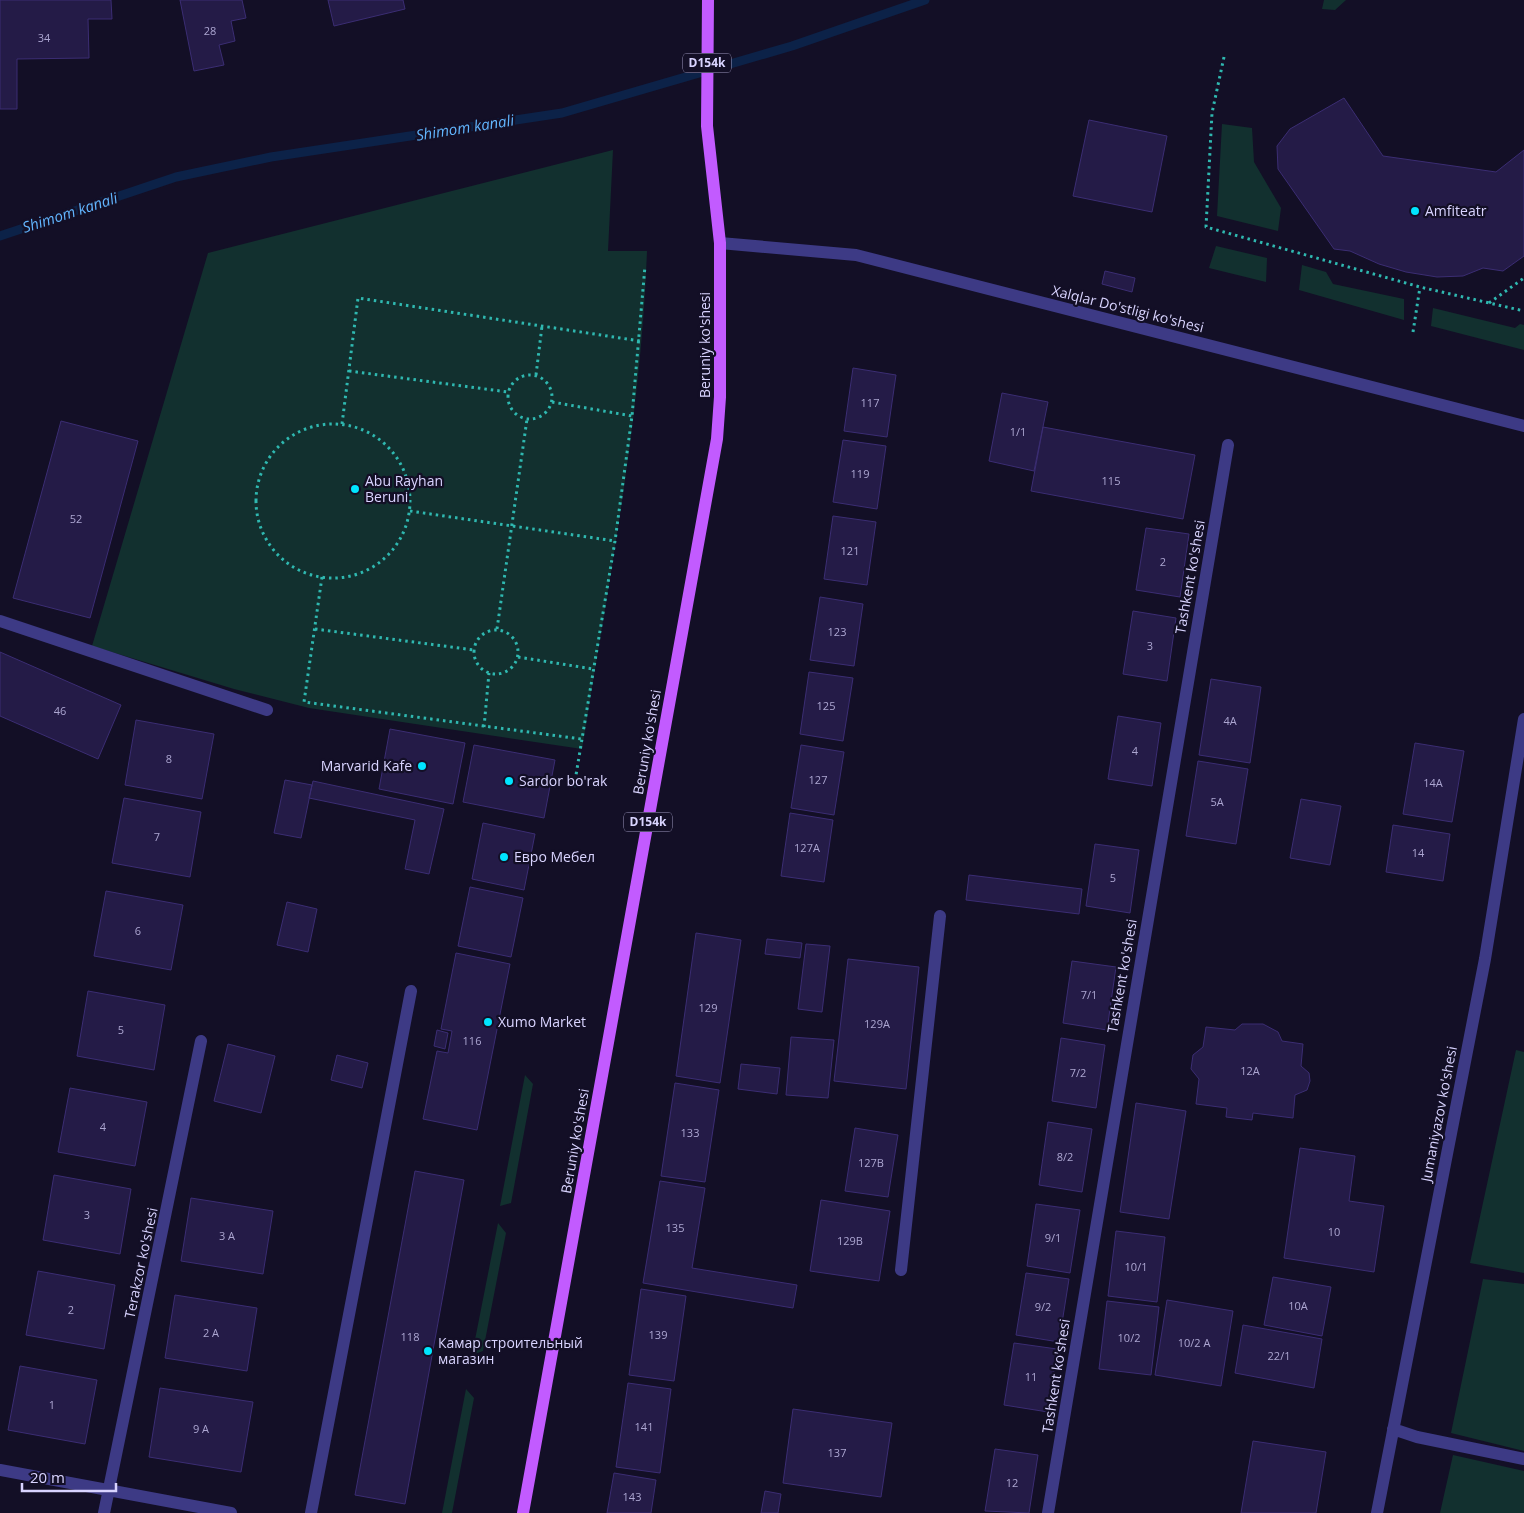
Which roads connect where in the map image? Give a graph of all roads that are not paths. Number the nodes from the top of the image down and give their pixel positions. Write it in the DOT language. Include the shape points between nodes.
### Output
graph roads {
  1 [pos="708,0"];
  2 [pos="720,243"];
  3 [pos="1524,426"];
  4 [pos="1228,445"];
  5 [pos="0,621"];
  6 [pos="267,710"];
  7 [pos="1524,719"];
  8 [pos="940,916"];
  9 [pos="411,992"];
  10 [pos="201,1041"];
  11 [pos="901,1270"];
  12 [pos="1393,1430"];
  13 [pos="1524,1459"];
  14 [pos="0,1470"];
  15 [pos="109,1490"];
  16 [pos="104,1513"];
  17 [pos="231,1513"];
  18 [pos="311,1513"];
  19 [pos="523,1513"];
  20 [pos="1048,1513"];
  21 [pos="1377,1513"];
  1 -- 2 [label="main road, Beruniy ko'shesi / D154k" via="707,126"];
  2 -- 3 [label="street, Xalqlar Do'stligi ko'shesi" via="856,255"];
  2 -- 19 [label="main road, Beruniy ko'shesi / D154k" via="717,439"];
  4 -- 20 [label="street, Tashkent ko'shesi"];
  5 -- 6 [label="street"];
  7 -- 12 [label="street, Jumaniyazov ko'shesi" via="1484,960"];
  8 -- 11 [label="street"];
  9 -- 18 [label="street"];
  10 -- 15 [label="street, Terakzor ko'shesi"];
  12 -- 13 [label="street"];
  12 -- 21 [label="street, Jumaniyazov ko'shesi"];
  14 -- 15 [label="street"];
  15 -- 16 [label="street, Terakzor ko'shesi"];
  15 -- 17 [label="street"];
}
